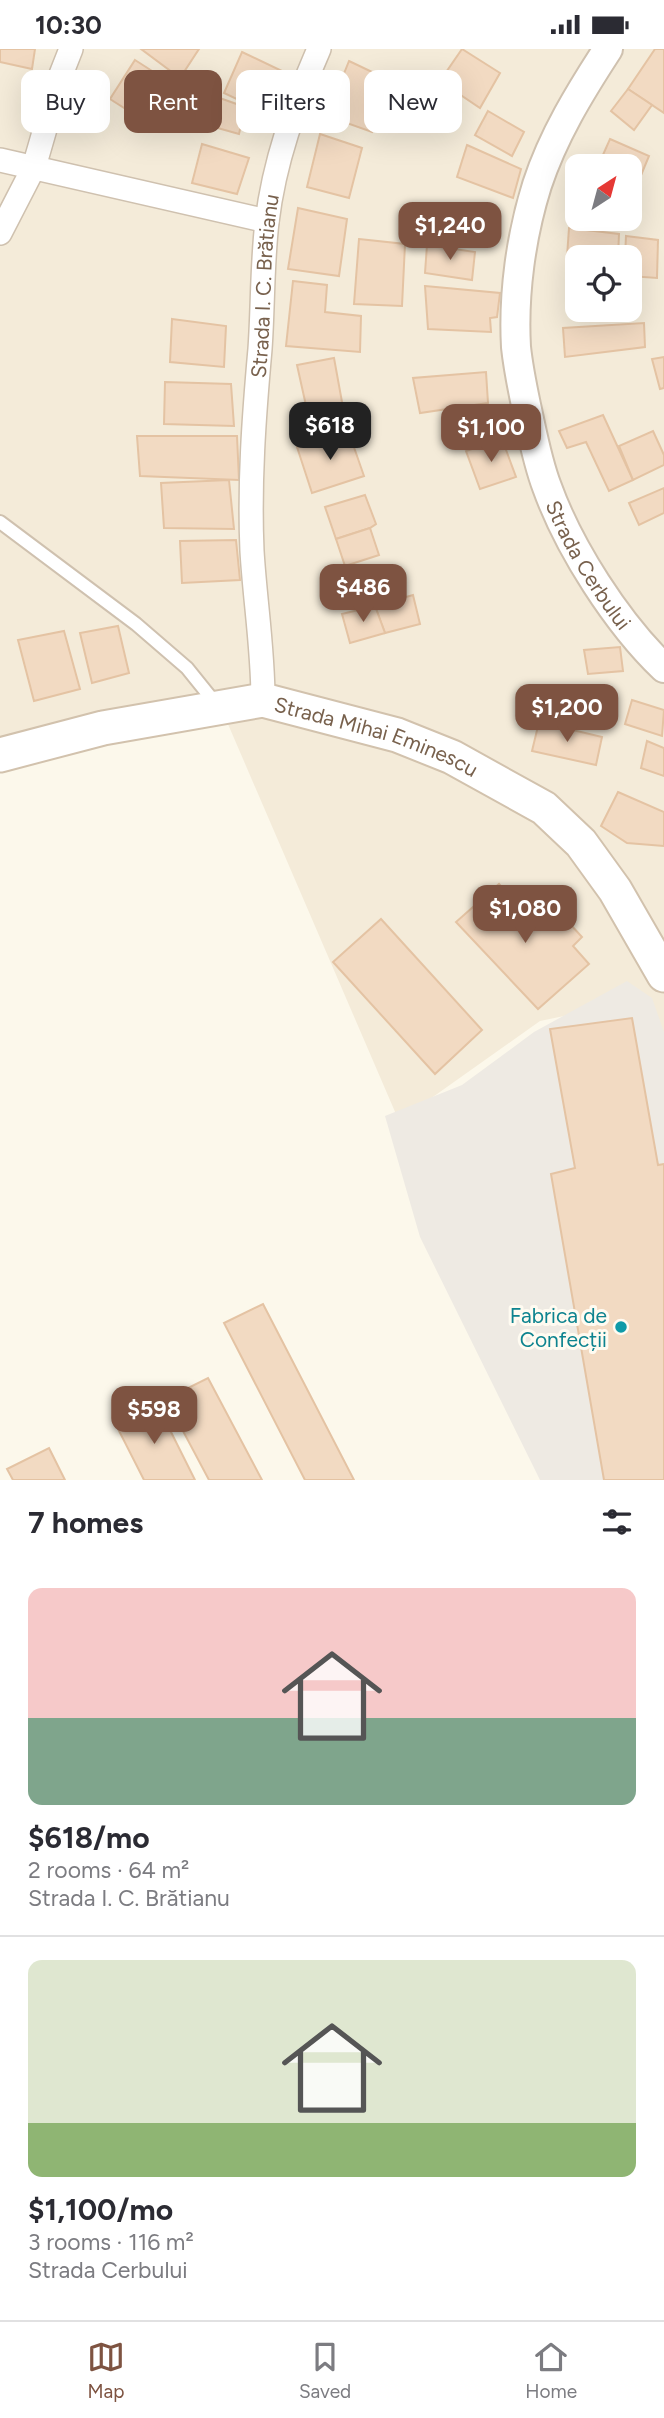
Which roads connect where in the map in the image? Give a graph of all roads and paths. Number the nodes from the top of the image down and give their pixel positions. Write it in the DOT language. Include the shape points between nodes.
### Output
graph roads {
  1 [pos="71,49"];
  2 [pos="319,49"];
  3 [pos="608,49"];
  4 [pos="0,160"];
  5 [pos="34,167"];
  6 [pos="267,221"];
  7 [pos="0,233"];
  8 [pos="0,523"];
  9 [pos="664,669"];
  10 [pos="263,699"];
  11 [pos="218,707"];
  12 [pos="0,755"];
  13 [pos="664,975"];
  1 -- 5 [label="street"];
  2 -- 6 [label="street, Strada I. C. Brătianu" via="290,120"];
  3 -- 9 [label="street, Strada Cerbului" via="570,107 538,184 516,297 516,349 532,433 561,521 615,612"];
  4 -- 5 [label="street"];
  5 -- 6 [label="street"];
  5 -- 7 [label="street"];
  6 -- 10 [label="street, Strada I. C. Brătianu" via="252,503"];
  8 -- 11 [label="lane" via="136,624 187,668"];
  10 -- 11 [label="main road, Strada Mihai Eminescu"];
  10 -- 13 [label="main road, Strada Mihai Eminescu" via="397,736 452,757 544,808 580,843 615,890"];
  11 -- 12 [label="main road, Strada Mihai Eminescu" via="103,728"];
}
